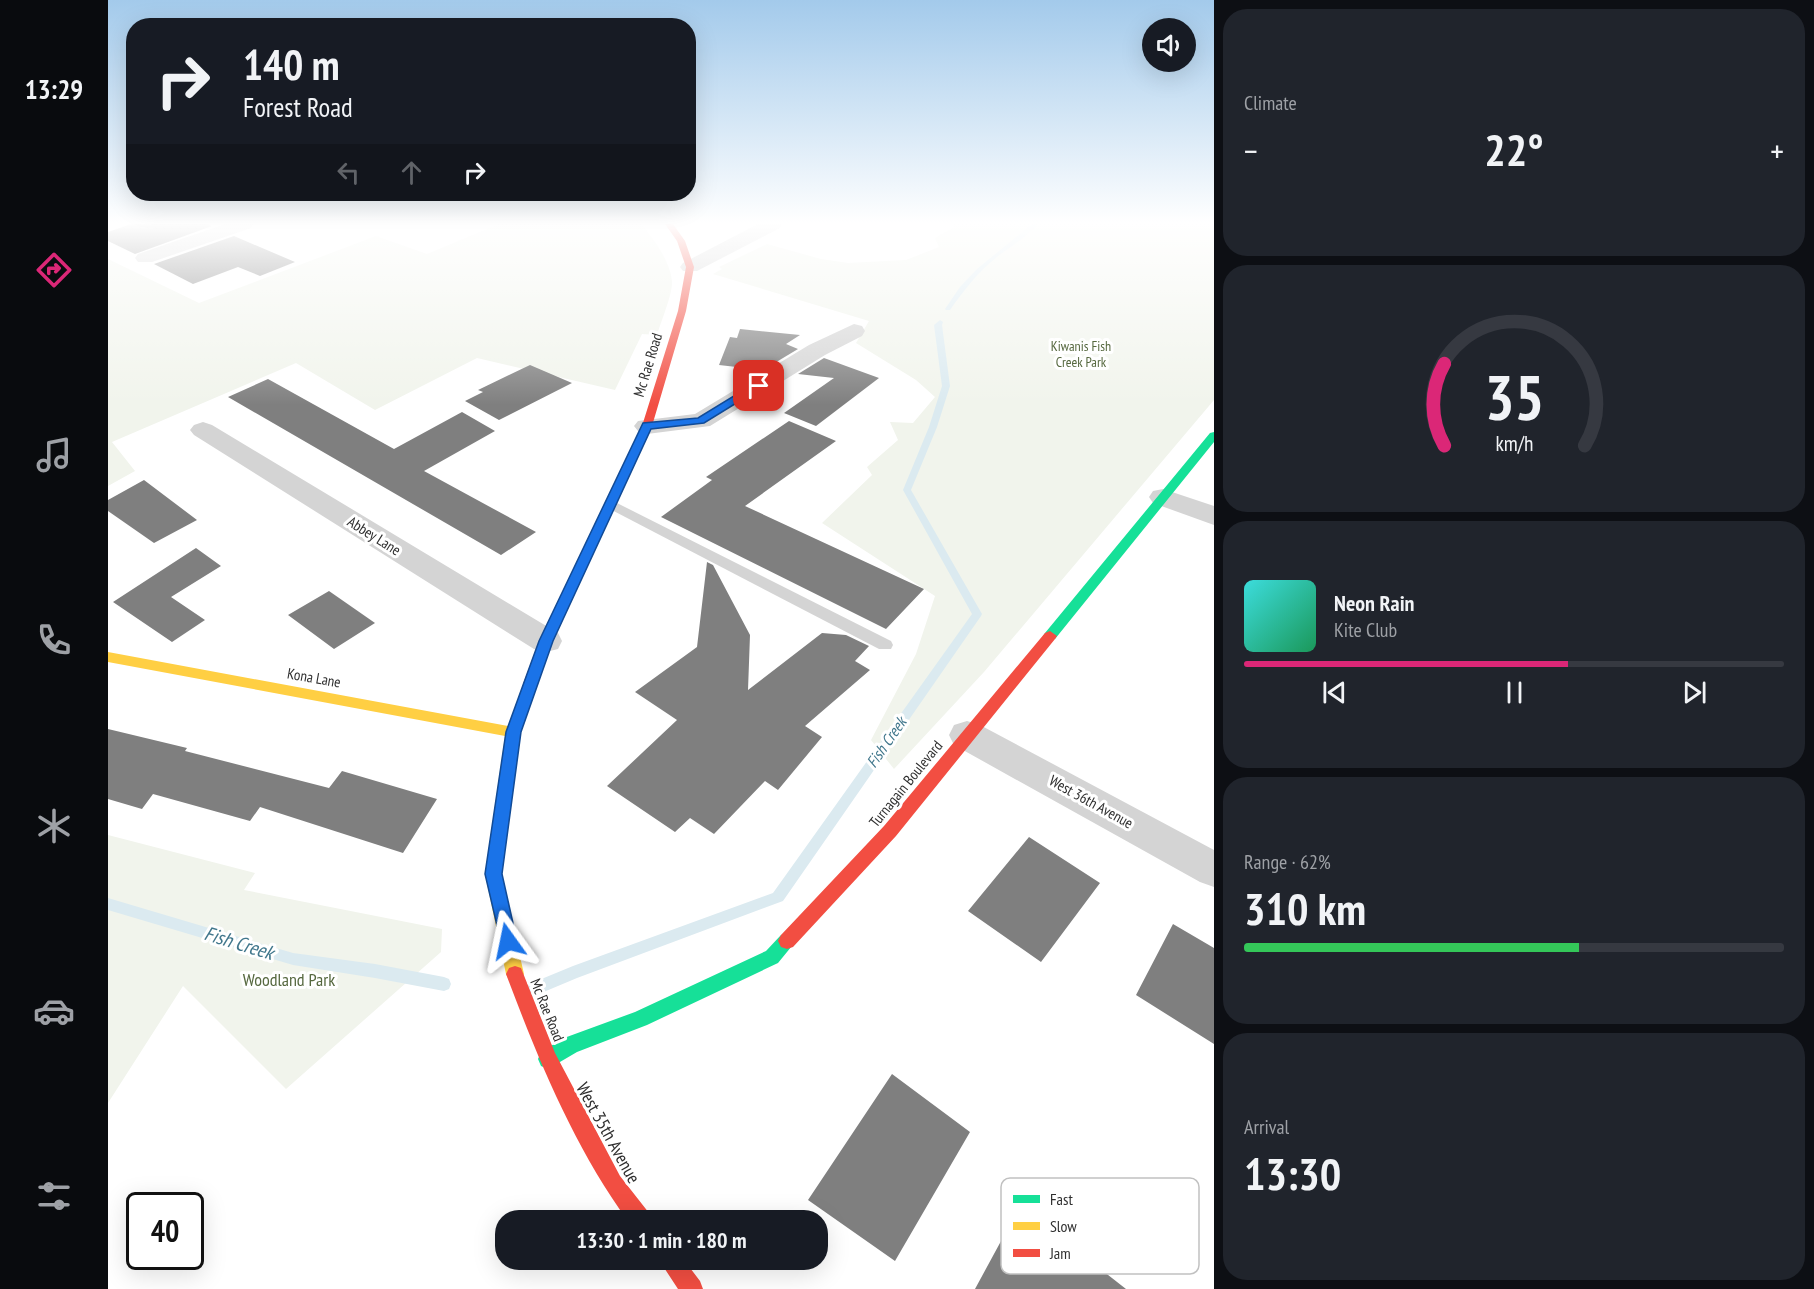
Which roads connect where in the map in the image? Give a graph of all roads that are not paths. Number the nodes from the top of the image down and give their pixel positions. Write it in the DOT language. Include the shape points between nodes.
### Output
graph roads {
  1 [pos="687,284"];
  2 [pos="854,331"];
  3 [pos="647,426"];
  4 [pos="202,430"];
  5 [pos="1214,435"];
  6 [pos="1163,497"];
  7 [pos="610,504"];
  8 [pos="1214,516"];
  9 [pos="546,641"];
  10 [pos="885,645"];
  11 [pos="108,657"];
  12 [pos="513,732"];
  13 [pos="967,735"];
  14 [pos="1214,870"];
  15 [pos="549,1059"];
  16 [pos="633,1210"];
  17 [pos="678,1270"];
  18 [pos="692,1289"];
  1 -- 3 [label="street, Mc Rae Road"];
  2 -- 3 [label="street" via="701,421"];
  3 -- 7 [label="street, Mc Rae Road"];
  4 -- 9 [label="street, Abbey Lane"];
  5 -- 6 [label="street, Turnagain Boulevard"];
  6 -- 8 [label="street"];
  6 -- 13 [label="street, Turnagain Boulevard"];
  7 -- 9 [label="street, Mc Rae Road"];
  7 -- 10 [label="lane"];
  9 -- 12 [label="street, Mc Rae Road"];
  11 -- 12 [label="street, Kona Lane"];
  12 -- 15 [label="street, Mc Rae Road" via="494,874 518,986"];
  13 -- 14 [label="street, West 36th Avenue"];
  13 -- 15 [label="street, Turnagain Boulevard" via="890,831 772,957 571,1045"];
  15 -- 16 [label="street, West 35th Avenue" via="613,1183"];
  17 -- 18 [label="street"];
}
